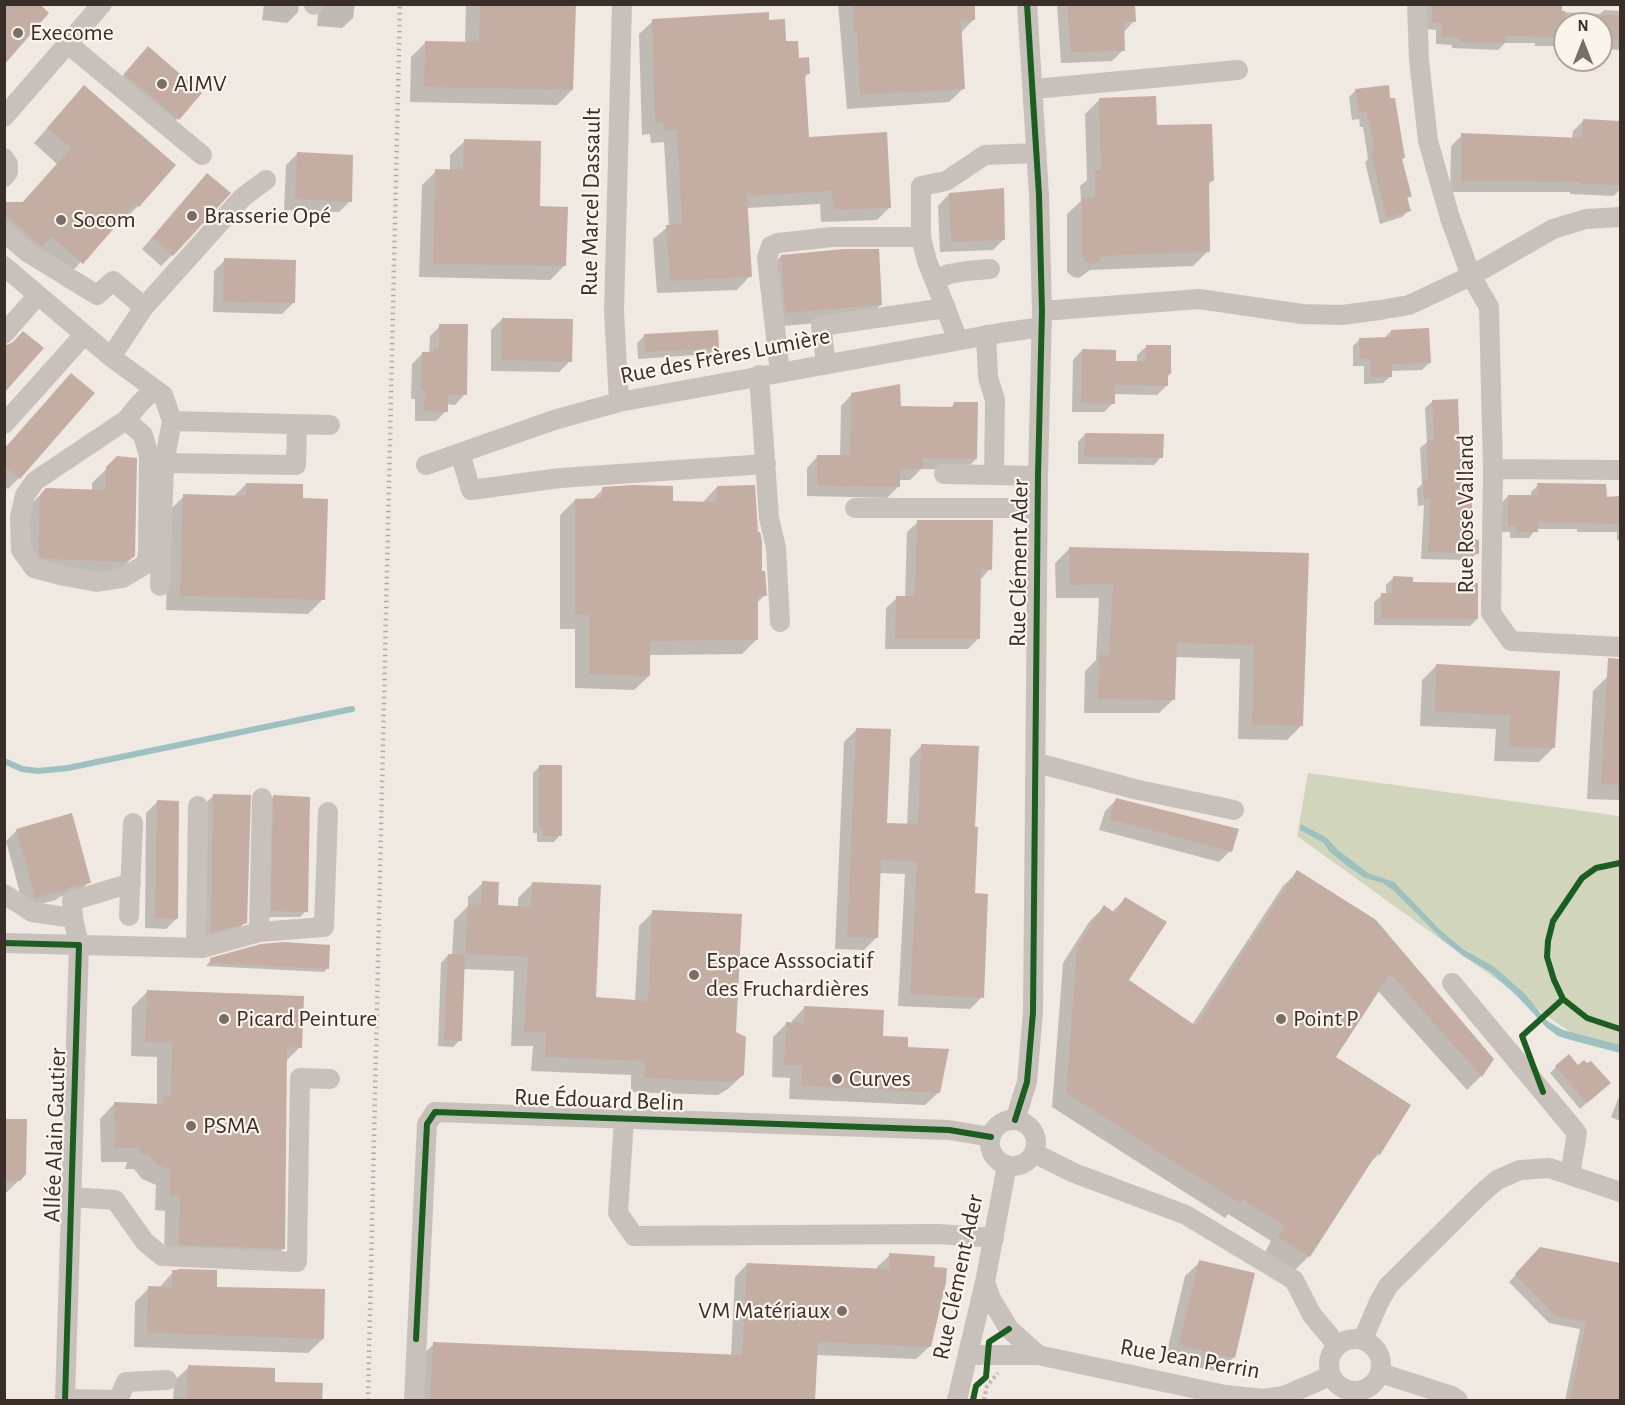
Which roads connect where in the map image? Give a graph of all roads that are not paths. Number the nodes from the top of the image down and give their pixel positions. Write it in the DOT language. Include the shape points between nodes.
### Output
graph roads {
  1 [pos="102,4"];
  2 [pos="622,4"];
  3 [pos="1027,4"];
  4 [pos="1417,4"];
  5 [pos="68,44"];
  6 [pos="1238,70"];
  7 [pos="1034,89"];
  8 [pos="7,109"];
  9 [pos="1037,153"];
  10 [pos="202,156"];
  11 [pos="4,158"];
  12 [pos="4,177"];
  13 [pos="266,180"];
  14 [pos="1620,217"];
  15 [pos="4,232"];
  16 [pos="921,237"];
  17 [pos="4,266"];
  18 [pos="990,269"];
  19 [pos="1471,276"];
  20 [pos="935,280"];
  21 [pos="38,295"];
  22 [pos="144,307"];
  23 [pos="946,308"];
  24 [pos="1042,319"];
  25 [pos="4,334"];
  26 [pos="84,335"];
  27 [pos="986,335"];
  28 [pos="958,340"];
  29 [pos="111,357"];
  30 [pos="826,363"];
  31 [pos="780,372"];
  32 [pos="759,375"];
  33 [pos="159,392"];
  34 [pos="619,402"];
  35 [pos="126,420"];
  36 [pos="172,421"];
  37 [pos="4,424"];
  38 [pos="297,424"];
  39 [pos="330,425"];
  40 [pos="460,453"];
  41 [pos="164,463"];
  42 [pos="766,464"];
  43 [pos="426,465"];
  44 [pos="1493,469"];
  45 [pos="1620,470"];
  46 [pos="944,474"];
  47 [pos="994,474"];
  48 [pos="1038,476"];
  49 [pos="855,508"];
  50 [pos="1038,508"];
  51 [pos="160,586"];
  52 [pos="780,622"];
  53 [pos="1620,646"];
  54 [pos="1035,765"];
  55 [pos="262,798"];
  56 [pos="198,807"];
  57 [pos="1234,810"];
  58 [pos="328,812"];
  59 [pos="133,823"];
  60 [pos="131,883"];
  61 [pos="4,894"];
  62 [pos="129,916"];
  63 [pos="73,918"];
  64 [pos="258,932"];
  65 [pos="4,943"];
  66 [pos="79,945"];
  67 [pos="199,948"];
  68 [pos="1452,983"];
  69 [pos="330,1079"];
  70 [pos="624,1119"];
  71 [pos="1015,1120"];
  72 [pos="991,1137"];
  73 [pos="1034,1153"];
  74 [pos="1007,1165"];
  75 [pos="1570,1175"];
  76 [pos="1620,1192"];
  77 [pos="71,1197"];
  78 [pos="994,1238"];
  79 [pos="985,1282"];
  80 [pos="1362,1339"];
  81 [pos="1337,1345"];
  82 [pos="977,1355"];
  83 [pos="1038,1355"];
  84 [pos="1380,1373"];
  85 [pos="1330,1376"];
  86 [pos="167,1380"];
  87 [pos="1356,1396"];
  88 [pos="65,1400"];
  89 [pos="118,1400"];
  90 [pos="414,1401"];
  91 [pos="957,1401"];
  92 [pos="1458,1401"];
  1 -- 5 [label="street"];
  2 -- 34 [label="street, Rue Marcel Dassault" via="614,311"];
  3 -- 7 [label="street, Rue Clément Ader"];
  4 -- 19 [label="street, Rue Rose Valland" via="1428,141"];
  5 -- 8 [label="street"];
  5 -- 10 [label="street"];
  6 -- 7 [label="street"];
  7 -- 9 [label="street, Rue Clément Ader"];
  9 -- 16 [label="street" via="986,155 946,181 921,186"];
  9 -- 24 [label="street, Rue Clément Ader"];
  11 -- 12 [label="street" via="8,172"];
  13 -- 22 [label="street" via="243,197"];
  14 -- 19 [label="street, Rue des Frères Lumière" via="1586,219 1553,229"];
  15 -- 22 [label="street" via="27,252 97,295 113,281"];
  16 -- 20 [label="street"];
  16 -- 31 [label="street" via="832,237 771,246 767,258"];
  17 -- 21 [label="street"];
  18 -- 20 [label="street"];
  19 -- 24 [label="street, Rue des Frères Lumière" via="1409,305 1352,314 1302,314 1199,299"];
  19 -- 44 [label="street, Rue Rose Valland" via="1489,307"];
  20 -- 23 [label="street"];
  21 -- 25 [label="street"];
  21 -- 26 [label="street"];
  22 -- 29 [label="street"];
  23 -- 28 [label="street"];
  23 -- 30 [label="street" via="821,326"];
  24 -- 27 [label="street, Rue des Frères Lumière"];
  24 -- 48 [label="street, Rue Clément Ader"];
  26 -- 29 [label="street"];
  26 -- 37 [label="street"];
  27 -- 28 [label="street, Rue des Frères Lumière"];
  27 -- 47 [label="street" via="988,377 995,400"];
  28 -- 30 [label="street, Rue des Frères Lumière"];
  29 -- 33 [label="street"];
  30 -- 31 [label="street, Rue des Frères Lumière"];
  31 -- 32 [label="street, Rue des Frères Lumière"];
  32 -- 34 [label="street, Rue des Frères Lumière"];
  32 -- 42 [label="street"];
  33 -- 35 [label="street" via="140,403"];
  33 -- 36 [label="street"];
  34 -- 40 [label="street, Rue des Frères Lumière"];
  35 -- 35 [label="street" via="35,481 25,495 20,518 21,550 34,568 97,582 122,578 146,564 149,456 143,435"];
  36 -- 38 [label="street"];
  36 -- 41 [label="street"];
  38 -- 39 [label="street"];
  38 -- 41 [label="street" via="296,465"];
  40 -- 42 [label="street" via="471,490 560,478"];
  40 -- 43 [label="street, Rue des Frères Lumière"];
  41 -- 51 [label="street"];
  42 -- 52 [label="street"];
  44 -- 45 [label="street"];
  44 -- 53 [label="street, Rue Rose Valland" via="1491,613 1511,640"];
  46 -- 47 [label="street"];
  47 -- 48 [label="street"];
  48 -- 50 [label="street, Rue Clément Ader"];
  49 -- 50 [label="street"];
  50 -- 54 [label="street, Rue Clément Ader"];
  54 -- 57 [label="street"];
  54 -- 71 [label="street, Rue Clément Ader" via="1032,1023 1027,1082"];
  55 -- 64 [label="street"];
  56 -- 67 [label="street"];
  58 -- 64 [label="street" via="324,927"];
  59 -- 60 [label="street"];
  60 -- 62 [label="street"];
  60 -- 63 [label="street" via="72,901"];
  61 -- 63 [label="street" via="32,912"];
  63 -- 66 [label="street, Allée Alain Gautier"];
  64 -- 67 [label="street"];
  65 -- 66 [label="street"];
  66 -- 67 [label="street"];
  66 -- 77 [label="street, Allée Alain Gautier"];
  68 -- 75 [label="street" via="1577,1133"];
  69 -- 77 [label="street" via="300,1078 297,1262 162,1256 145,1242 115,1200"];
  70 -- 72 [label="street, Rue Édouard Belin" via="949,1130"];
  70 -- 78 [label="street" via="618,1213 634,1236 938,1234"];
  70 -- 90 [label="street, Rue Édouard Belin" via="435,1112 427,1124"];
  71 -- 72 [label="street" via="1002,1122"];
  71 -- 73 [label="street" via="1033,1131"];
  72 -- 74 [label="street" via="993,1155"];
  73 -- 74 [label="street" via="1023,1164"];
  73 -- 81 [label="street" via="1074,1173 1186,1215 1294,1280 1312,1315"];
  74 -- 78 [label="street, Rue Clément Ader"];
  75 -- 76 [label="street"];
  75 -- 80 [label="street" via="1549,1168 1520,1170 1497,1180 1388,1286"];
  77 -- 88 [label="street, Allée Alain Gautier"];
  78 -- 79 [label="street, Rue Clément Ader"];
  79 -- 82 [label="street, Rue Clément Ader"];
  79 -- 83 [label="street" via="1009,1329"];
  80 -- 81 [label="street" via="1353,1338"];
  80 -- 84 [label="street" via="1380,1356"];
  81 -- 85 [label="street" via="1328,1360"];
  82 -- 83 [label="street, Rue Jean Perrin"];
  82 -- 91 [label="street, Rue Clément Ader"];
  83 -- 85 [label="street, Rue Jean Perrin" via="1244,1398 1284,1396"];
  84 -- 87 [label="street" via="1371,1386"];
  84 -- 92 [label="street"];
  85 -- 87 [label="street"];
  86 -- 89 [label="street" via="126,1382"];
  88 -- 89 [label="street"];
}
